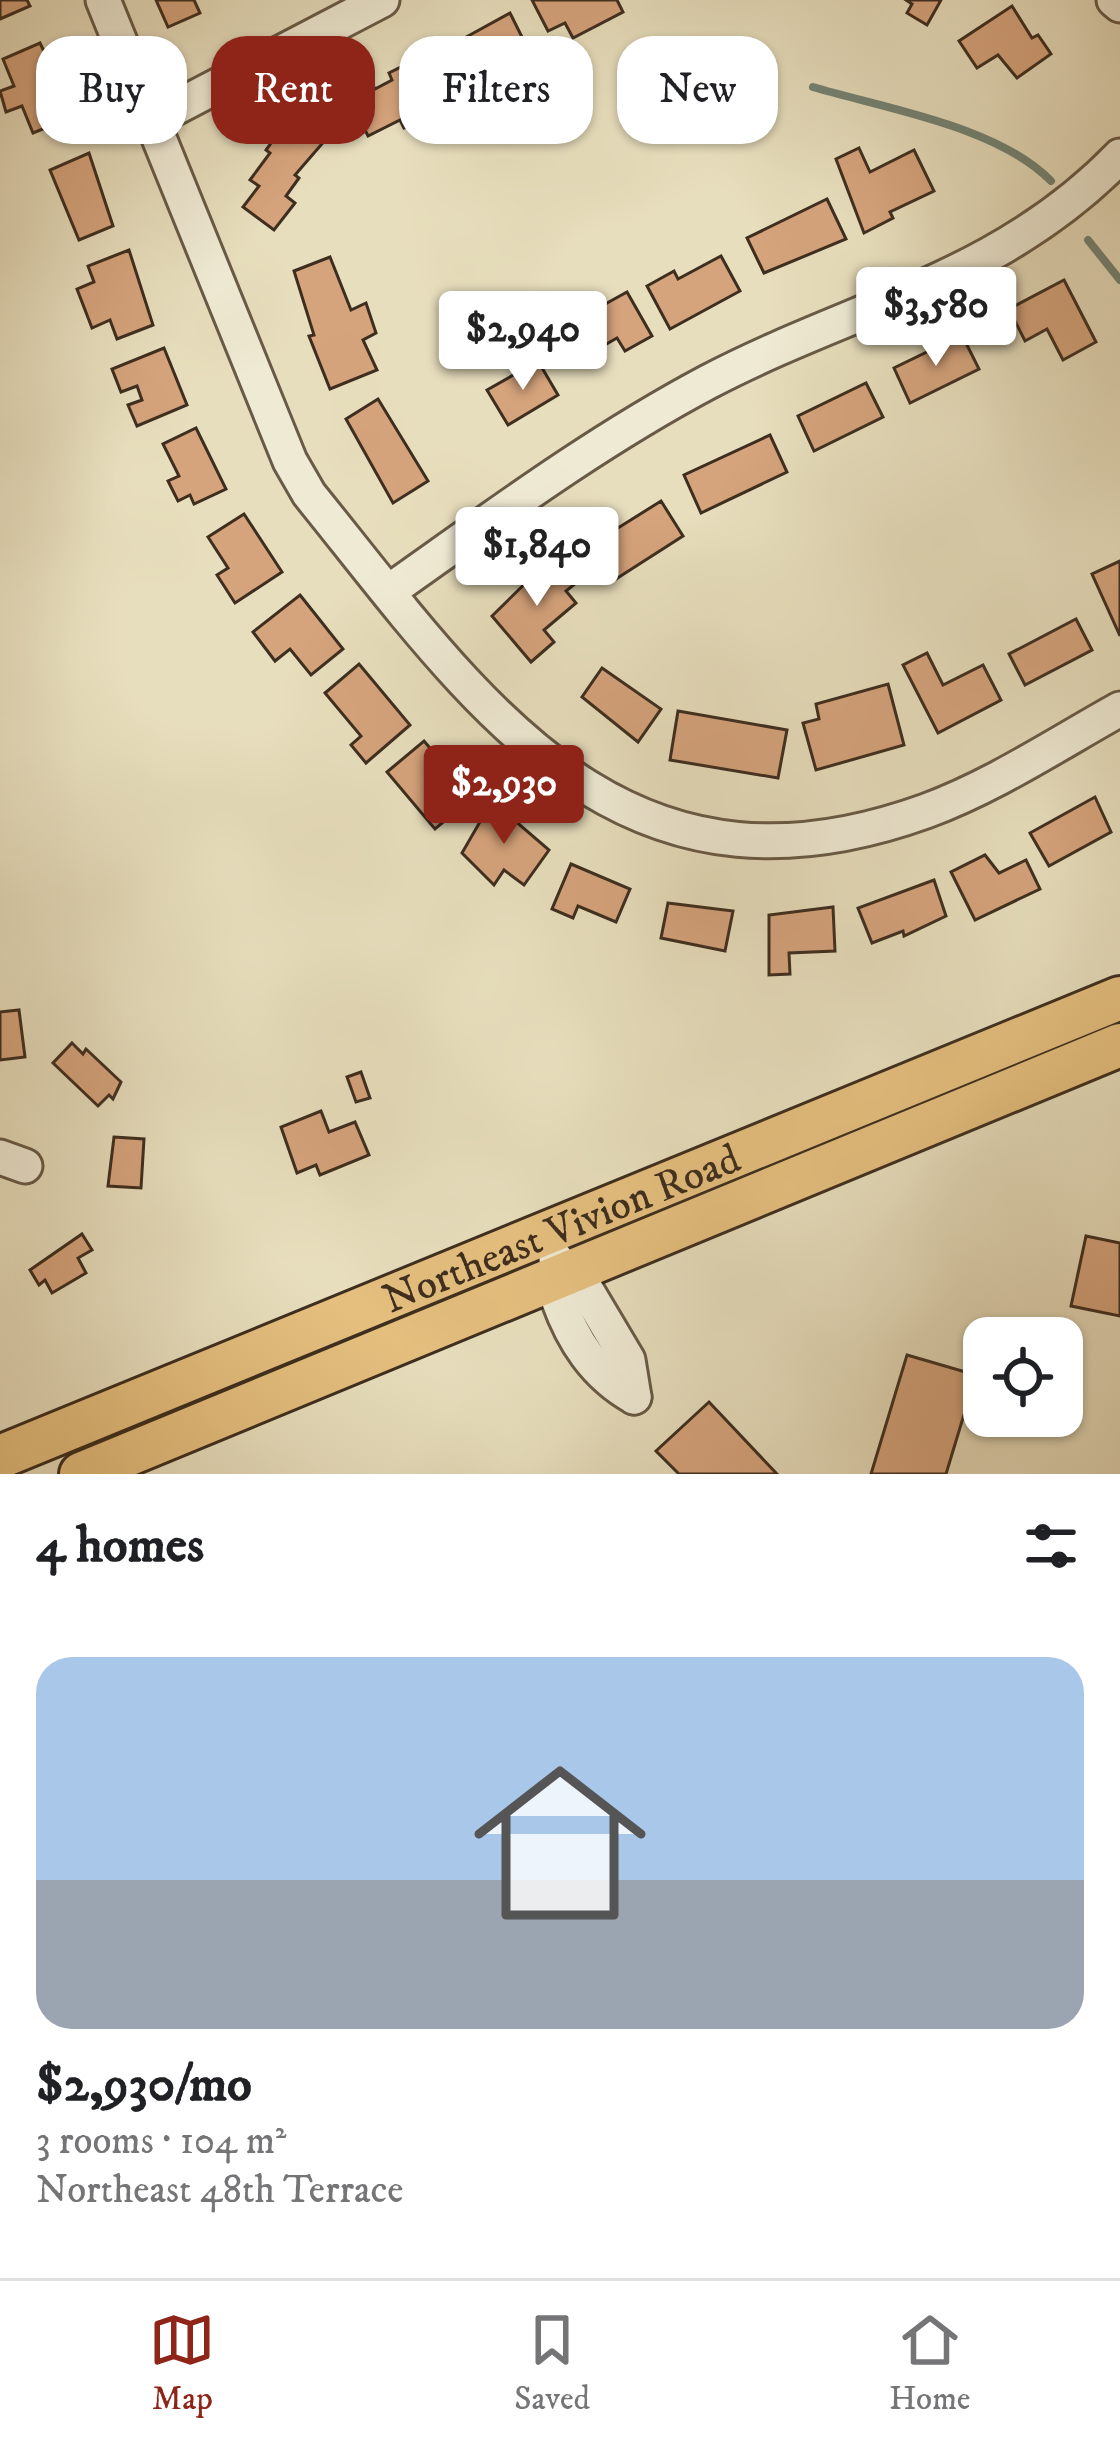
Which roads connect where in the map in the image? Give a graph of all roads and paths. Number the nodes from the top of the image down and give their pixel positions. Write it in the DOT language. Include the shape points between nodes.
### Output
graph roads {
  1 [pos="104,0"];
  2 [pos="382,0"];
  3 [pos="118,36"];
  4 [pos="187,102"];
  5 [pos="162,144"];
  6 [pos="1120,156"];
  7 [pos="388,592"];
  8 [pos="1120,709"];
  9 [pos="1120,998"];
  10 [pos="1120,1045"];
  11 [pos="544,1233"];
  12 [pos="563,1276"];
  13 [pos="338,1318"];
  14 [pos="310,1380"];
  15 [pos="0,1457"];
  16 [pos="81,1474"];
  1 -- 3 [label="street"];
  2 -- 4 [label="street"];
  5 -- 7 [label="street" via="290,461"];
  6 -- 7 [label="street" via="1007,247 782,346 604,440"];
  7 -- 8 [label="street" via="539,757 613,806 733,838 831,834 926,811"];
  9 -- 11 [label="main road, Northeast Vivion Road"];
  10 -- 12 [label="main road, Northeast Vivion Road"];
  11 -- 12 [label="street"];
  11 -- 13 [label="main road, Northeast Vivion Road"];
  12 -- 14 [label="main road, Northeast Vivion Road"];
  13 -- 14 [label="main road"];
  13 -- 15 [label="main road, Northeast Vivion Road"];
  14 -- 16 [label="main road, Northeast Vivion Road"];
}
